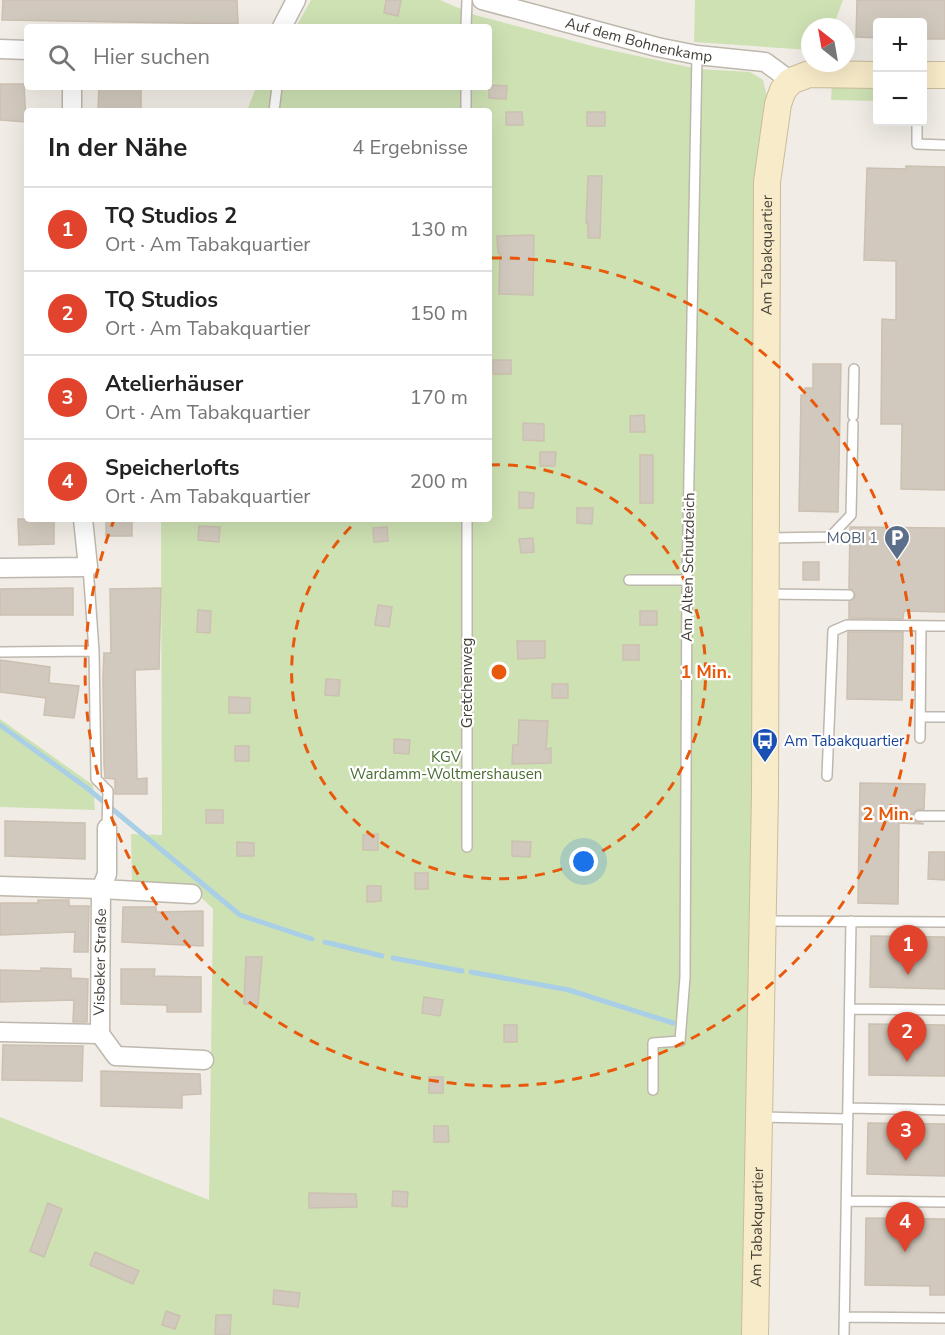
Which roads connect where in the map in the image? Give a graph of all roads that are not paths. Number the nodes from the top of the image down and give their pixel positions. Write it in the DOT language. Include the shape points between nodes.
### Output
graph roads {
  1 [pos="296,0"];
  2 [pos="467,0"];
  3 [pos="482,0"];
  4 [pos="284,24"];
  5 [pos="466,24"];
  6 [pos="0,49"];
  7 [pos="24,50"];
  8 [pos="697,55"];
  9 [pos="873,75"];
  10 [pos="927,75"];
  11 [pos="945,75"];
  12 [pos="791,81"];
  13 [pos="72,90"];
  14 [pos="277,90"];
  15 [pos="466,90"];
  16 [pos="72,108"];
  17 [pos="274,108"];
  18 [pos="466,108"];
  19 [pos="917,126"];
  20 [pos="945,145"];
  21 [pos="854,369"];
  22 [pos="83,522"];
  23 [pos="467,522"];
  24 [pos="765,538"];
  25 [pos="88,567"];
  26 [pos="0,568"];
  27 [pos="629,580"];
  28 [pos="687,580"];
  29 [pos="765,594"];
  30 [pos="849,595"];
  31 [pos="921,626"];
  32 [pos="945,626"];
  33 [pos="94,651"];
  34 [pos="0,652"];
  35 [pos="921,717"];
  36 [pos="945,717"];
  37 [pos="920,738"];
  38 [pos="827,776"];
  39 [pos="919,816"];
  40 [pos="945,816"];
  41 [pos="108,828"];
  42 [pos="467,848"];
  43 [pos="0,886"];
  44 [pos="101,889"];
  45 [pos="192,894"];
  46 [pos="763,921"];
  47 [pos="851,921"];
  48 [pos="945,922"];
  49 [pos="850,1009"];
  50 [pos="945,1010"];
  51 [pos="0,1032"];
  52 [pos="100,1034"];
  53 [pos="204,1060"];
  54 [pos="653,1090"];
  55 [pos="848,1108"];
  56 [pos="945,1110"];
  57 [pos="759,1117"];
  58 [pos="848,1119"];
  59 [pos="847,1201"];
  60 [pos="945,1202"];
  61 [pos="845,1317"];
  62 [pos="945,1318"];
  63 [pos="755,1335"];
  64 [pos="844,1335"];
  1 -- 4 [label="street"];
  2 -- 5 [label="lane"];
  3 -- 8 [label="street, Auf dem Bohnenkamp"];
  6 -- 7 [label="street"];
  8 -- 12 [label="street, Auf dem Bohnenkamp" via="765,62"];
  8 -- 28 [label="lane, Am Alten Schutzdeich"];
  9 -- 12 [label="street" via="809,74"];
  10 -- 11 [label="street"];
  12 -- 24 [label="street, Am Tabakquartier" via="778,104 767,182"];
  13 -- 16 [label="street"];
  14 -- 17 [label="lane"];
  15 -- 18 [label="lane"];
  19 -- 20 [label="lane" via="917,144"];
  21 -- 24 [label="lane" via="851,515 830,537"];
  22 -- 25 [label="street"];
  23 -- 42 [label="lane, Gretchenweg"];
  24 -- 29 [label="street, Am Tabakquartier"];
  25 -- 26 [label="street"];
  25 -- 33 [label="lane"];
  27 -- 28 [label="lane"];
  28 -- 54 [label="lane, Am Alten Schutzdeich" via="685,977 680,1041 653,1043"];
  29 -- 30 [label="lane"];
  29 -- 46 [label="street, Am Tabakquartier"];
  31 -- 32 [label="lane"];
  31 -- 35 [label="lane"];
  31 -- 38 [label="lane" via="847,625 832,631"];
  33 -- 34 [label="lane"];
  33 -- 41 [label="lane" via="96,779 108,791"];
  35 -- 36 [label="lane"];
  35 -- 37 [label="lane"];
  39 -- 40 [label="lane"];
  41 -- 44 [label="street, Visbeker Straße" via="107,874"];
  43 -- 44 [label="street, Visbeker Straße"];
  44 -- 45 [label="street, Visbeker Straße"];
  44 -- 52 [label="street, Visbeker Straße"];
  46 -- 47 [label="lane"];
  46 -- 57 [label="street, Am Tabakquartier"];
  47 -- 48 [label="lane"];
  47 -- 49 [label="lane"];
  49 -- 50 [label="lane"];
  49 -- 55 [label="lane"];
  51 -- 52 [label="street, Visbeker Straße"];
  52 -- 53 [label="street, Visbeker Straße" via="116,1056"];
  55 -- 56 [label="lane"];
  55 -- 58 [label="lane"];
  57 -- 58 [label="lane"];
  57 -- 63 [label="street, Am Tabakquartier"];
  58 -- 59 [label="lane"];
  59 -- 60 [label="lane"];
  59 -- 61 [label="lane"];
  61 -- 62 [label="lane"];
  61 -- 64 [label="lane"];
}
